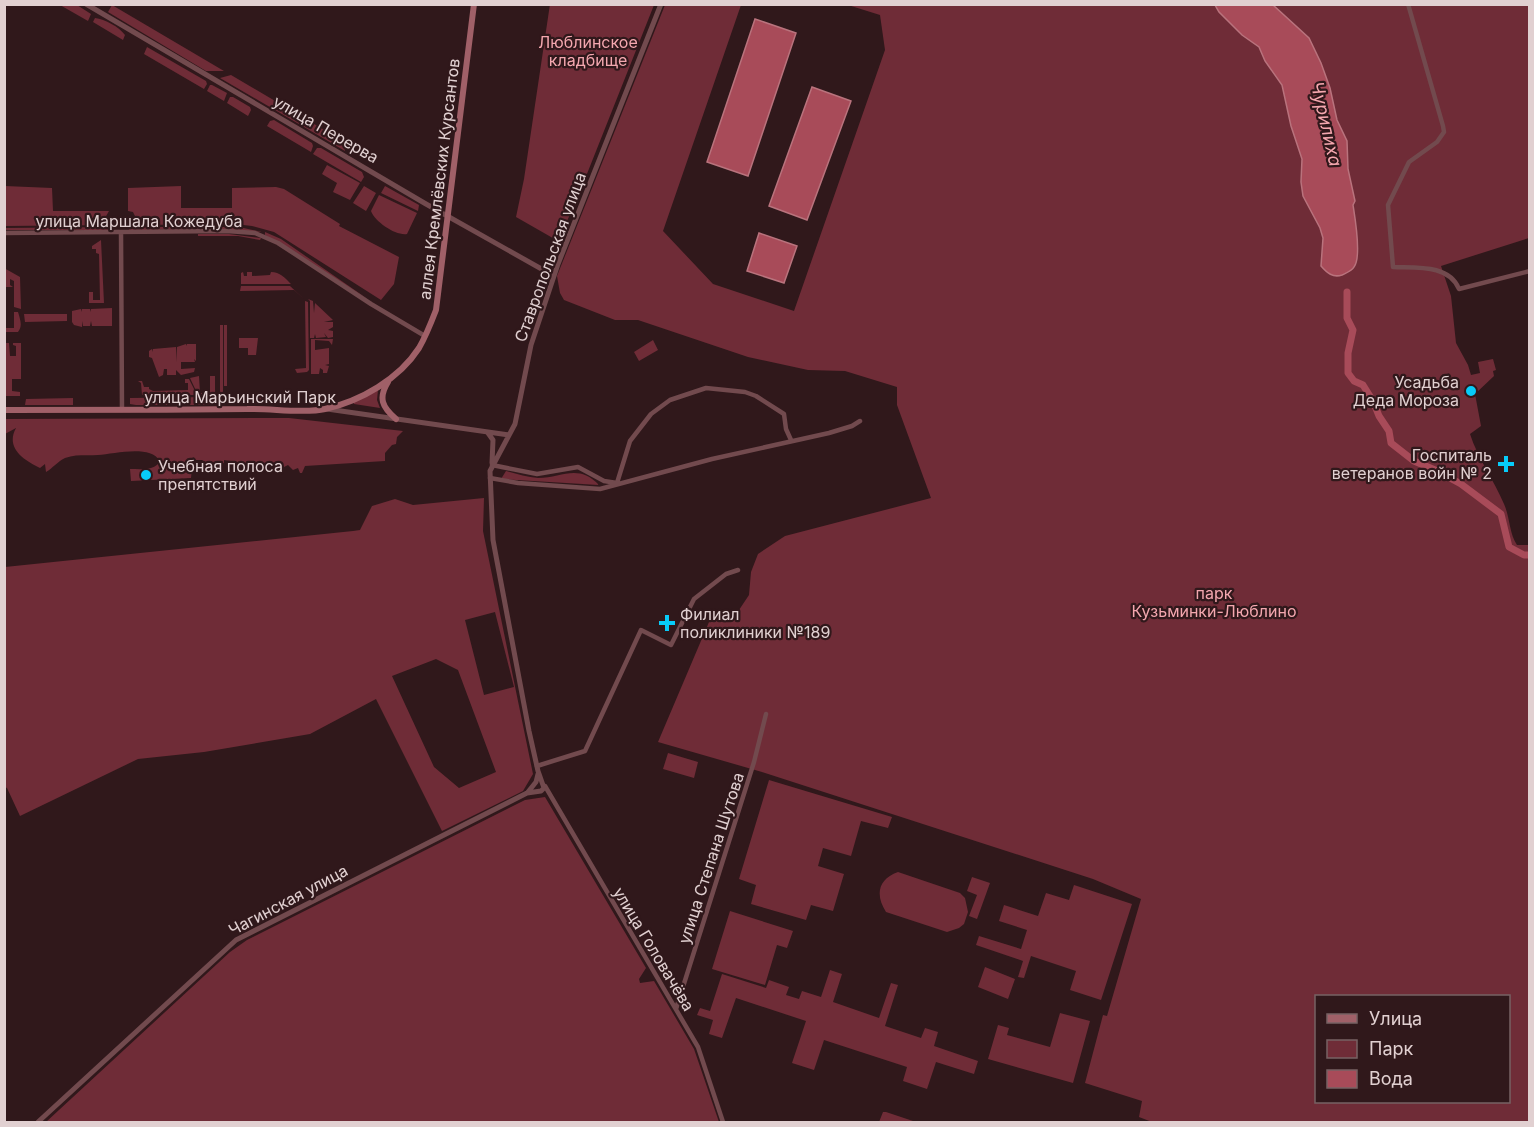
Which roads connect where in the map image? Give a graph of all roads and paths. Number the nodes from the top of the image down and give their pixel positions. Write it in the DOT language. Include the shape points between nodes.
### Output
graph roads {
  1 [pos="86,4"];
  2 [pos="474,4"];
  3 [pos="662,4"];
  4 [pos="1408,4"];
  5 [pos="448,217"];
  6 [pos="121,232"];
  7 [pos="4,233"];
  8 [pos="1530,271"];
  9 [pos="554,276"];
  10 [pos="425,336"];
  11 [pos="392,377"];
  12 [pos="326,409"];
  13 [pos="4,410"];
  14 [pos="122,410"];
  15 [pos="396,419"];
  16 [pos="860,421"];
  17 [pos="486,432"];
  18 [pos="509,435"];
  19 [pos="791,440"];
  20 [pos="492,465"];
  21 [pos="490,478"];
  22 [pos="617,483"];
  23 [pos="738,570"];
  24 [pos="766,714"];
  25 [pos="538,769"];
  26 [pos="535,783"];
  27 [pos="544,784"];
  28 [pos="538,790"];
  29 [pos="527,793"];
  30 [pos="548,795"];
  31 [pos="676,1009"];
  32 [pos="38,1122"];
  33 [pos="723,1122"];
  1 -- 5 [label="street, улица Перерва"];
  2 -- 5 [label="main road, аллея Кремлёвских Курсантов"];
  3 -- 9 [label="street, Ставропольская улица"];
  4 -- 8 [label="street" via="1443,132 1437,142 1409,162 1388,205 1393,267 1435,269 1455,281 1459,289"];
  5 -- 9 [label="street, улица Перерва"];
  5 -- 10 [label="main road, аллея Кремлёвских Курсантов" via="436,310"];
  6 -- 7 [label="street, улица Маршала Кожедуба"];
  6 -- 10 [label="street, улица Маршала Кожедуба" via="227,231 262,236"];
  6 -- 14 [label="street"];
  9 -- 18 [label="street, Ставропольская улица" via="531,345 515,424"];
  10 -- 11 [label="main road, аллея Кремлёвских Курсантов"];
  11 -- 12 [label="main road, аллея Кремлёвских Курсантов" via="379,387"];
  11 -- 15 [label="main road" via="383,390 382,403"];
  12 -- 14 [label="main road, улица Марьинский Парк"];
  12 -- 15 [label="street, улица Марьинский Парк"];
  13 -- 14 [label="main road, улица Марьинский Парк"];
  15 -- 17 [label="street, улица Марьинский Парк"];
  16 -- 19 [label="street" via="830,433"];
  17 -- 18 [label="street, улица Марьинский Парк"];
  17 -- 20 [label="street" via="493,440"];
  18 -- 20 [label="street, Ставропольская улица"];
  19 -- 22 [label="street"];
  19 -- 22 [label="street" via="784,414 756,396 706,388 670,400 644,421 630,441"];
  20 -- 21 [label="street, Ставропольская улица"];
  20 -- 22 [label="street" via="537,474 578,467"];
  21 -- 22 [label="street" via="600,489"];
  21 -- 25 [label="street, Ставропольская улица" via="493,540"];
  23 -- 25 [label="street" via="726,574 694,599 671,645 641,630 585,751"];
  24 -- 31 [label="street, улица Степана Шутова"];
  25 -- 26 [label="street, Ставропольская улица"];
  25 -- 27 [label="street, Ставропольская улица"];
  26 -- 27 [label="street"];
  26 -- 28 [label="street"];
  26 -- 29 [label="street, Чагинская улица"];
  27 -- 28 [label="street"];
  27 -- 30 [label="street, улица Головачёва"];
  28 -- 29 [label="street, Чагинская улица"];
  28 -- 30 [label="street"];
  29 -- 32 [label="street, Чагинская улица" via="236,940"];
  30 -- 31 [label="street, улица Головачёва"];
  31 -- 33 [label="street, улица Головачёва" via="698,1047"];
}
